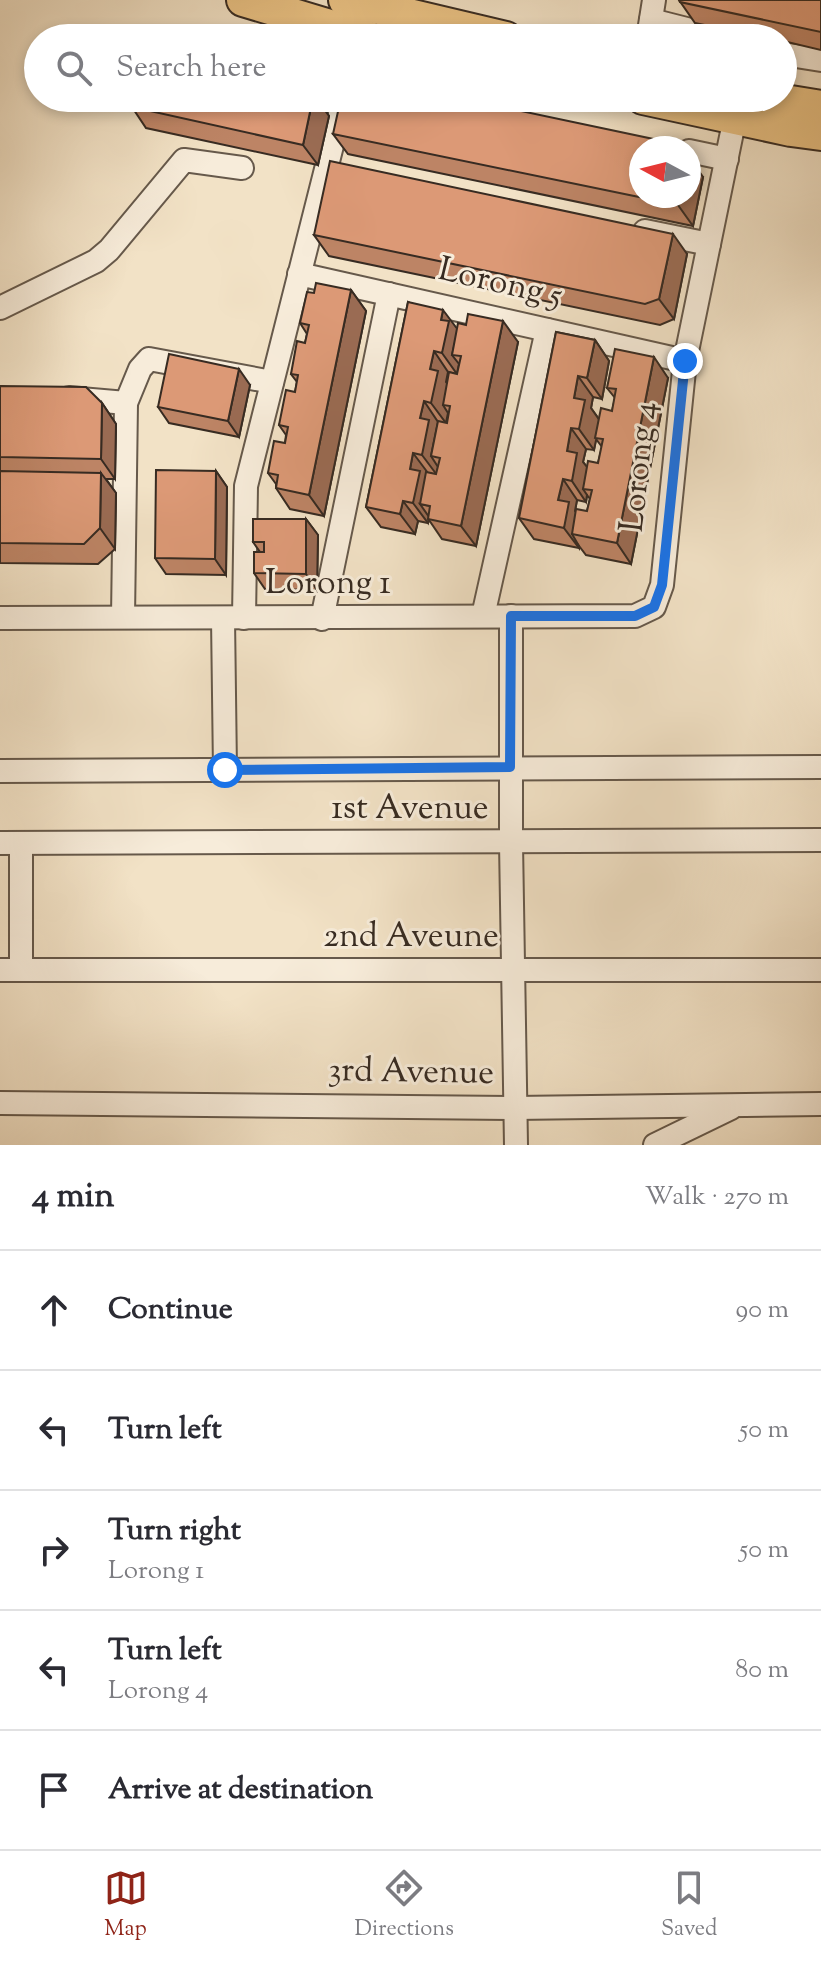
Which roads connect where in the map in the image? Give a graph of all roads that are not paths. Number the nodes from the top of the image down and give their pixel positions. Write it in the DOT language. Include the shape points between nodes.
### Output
graph roads {
  1 [pos="243,0"];
  2 [pos="345,0"];
  3 [pos="323,24"];
  4 [pos="447,24"];
  5 [pos="797,56"];
  6 [pos="821,60"];
  7 [pos="797,103"];
  8 [pos="821,107"];
  9 [pos="342,112"];
  10 [pos="736,112"];
  11 [pos="750,112"];
  12 [pos="821,134"];
  13 [pos="701,154"];
  14 [pos="727,159"];
  15 [pos="242,168"];
  16 [pos="617,225"];
  17 [pos="709,244"];
  18 [pos="299,274"];
  19 [pos="389,294"];
  20 [pos="0,308"];
  21 [pos="547,330"];
  22 [pos="685,361"];
  23 [pos="272,382"];
  24 [pos="47,396"];
  25 [pos="126,403"];
  26 [pos="654,607"];
  27 [pos="483,616"];
  28 [pos="511,616"];
  29 [pos="123,617"];
  30 [pos="0,618"];
  31 [pos="233,618"];
  32 [pos="322,619"];
  33 [pos="510,767"];
  34 [pos="821,767"];
  35 [pos="225,770"];
  36 [pos="0,771"];
  37 [pos="821,840"];
  38 [pos="10,843"];
  39 [pos="511,843"];
  40 [pos="11,970"];
  41 [pos="821,970"];
  42 [pos="512,971"];
  43 [pos="0,1103"];
  44 [pos="821,1104"];
  45 [pos="735,1105"];
  46 [pos="515,1108"];
  47 [pos="516,1145"];
  48 [pos="655,1145"];
  1 -- 3 [label="highway"];
  2 -- 4 [label="highway"];
  5 -- 6 [label="street"];
  7 -- 8 [label="highway"];
  9 -- 18 [label="street" via="335,165"];
  10 -- 14 [label="street, Lorong 4"];
  11 -- 12 [label="highway"];
  13 -- 14 [label="street"];
  14 -- 17 [label="street, Lorong 4"];
  15 -- 20 [label="street" via="184,160 96,261"];
  16 -- 17 [label="street"];
  17 -- 22 [label="street, Lorong 4"];
  18 -- 19 [label="street, Lorong 5"];
  18 -- 23 [label="street"];
  19 -- 21 [label="street, Lorong 5"];
  19 -- 32 [label="street"];
  21 -- 22 [label="street, Lorong 5"];
  21 -- 27 [label="street"];
  22 -- 26 [label="street, Lorong 4" via="662,585"];
  23 -- 25 [label="street" via="149,359"];
  23 -- 31 [label="street" via="246,486"];
  24 -- 25 [label="street"];
  25 -- 29 [label="street"];
  26 -- 28 [label="street, Lorong 1" via="635,616"];
  27 -- 28 [label="street, Lorong 1"];
  27 -- 32 [label="street, Lorong 1"];
  28 -- 33 [label="street"];
  29 -- 30 [label="street, Lorong 1"];
  29 -- 31 [label="street, Lorong 1"];
  31 -- 32 [label="street, Lorong 1"];
  31 -- 35 [label="street"];
  33 -- 34 [label="street"];
  33 -- 35 [label="street"];
  33 -- 39 [label="street"];
  35 -- 36 [label="street"];
  37 -- 39 [label="street, 1st Avenue"];
  38 -- 39 [label="street, 1st Avenue"];
  38 -- 40 [label="street"];
  39 -- 42 [label="street"];
  40 -- 42 [label="street, 2nd Aveune"];
  41 -- 42 [label="street, 2nd Aveune"];
  42 -- 46 [label="street"];
  43 -- 46 [label="street, 3rd Avenue"];
  44 -- 45 [label="street, 3rd Avenue"];
  45 -- 46 [label="street, 3rd Avenue"];
  45 -- 48 [label="street"];
  46 -- 47 [label="street"];
}
